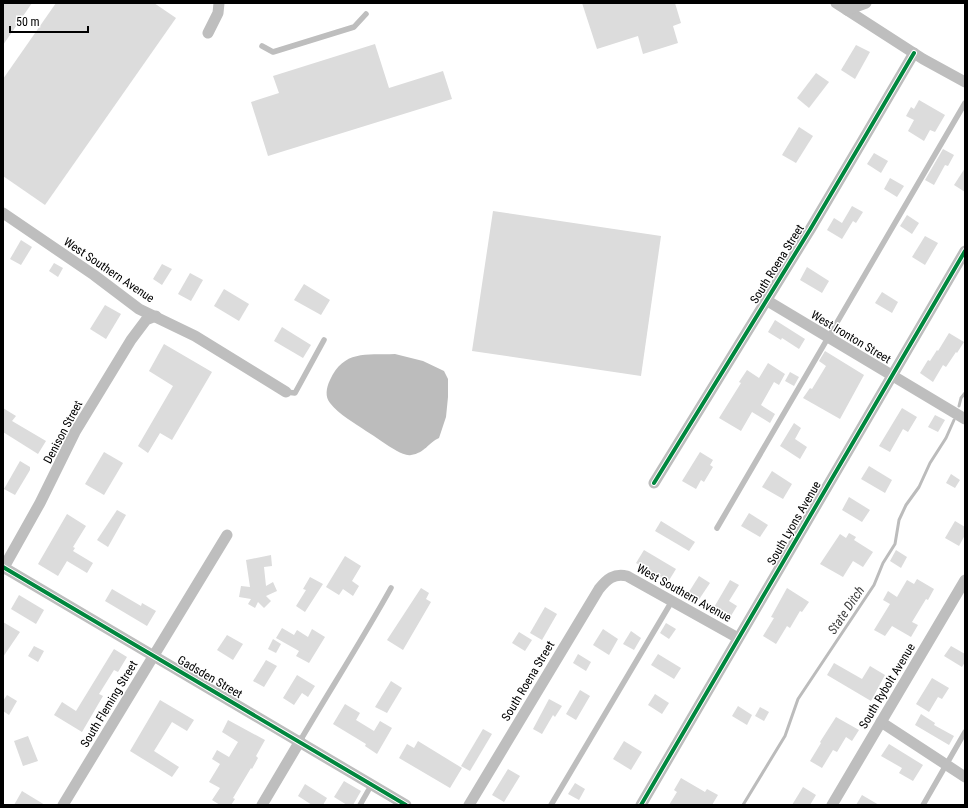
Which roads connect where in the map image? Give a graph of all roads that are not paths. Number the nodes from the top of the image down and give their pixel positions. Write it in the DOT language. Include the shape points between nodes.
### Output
graph roads {
  1 [pos="219,3"];
  2 [pos="836,3"];
  3 [pos="866,3"];
  4 [pos="847,10"];
  5 [pos="366,14"];
  6 [pos="208,33"];
  7 [pos="262,46"];
  8 [pos="914,52"];
  9 [pos="965,82"];
  10 [pos="965,103"];
  11 [pos="3,214"];
  12 [pos="965,251"];
  13 [pos="766,300"];
  14 [pos="156,316"];
  15 [pos="828,338"];
  16 [pos="324,340"];
  17 [pos="891,376"];
  18 [pos="286,392"];
  19 [pos="965,418"];
  20 [pos="654,483"];
  21 [pos="717,528"];
  22 [pos="227,535"];
  23 [pos="3,568"];
  24 [pos="615,575"];
  25 [pos="965,580"];
  26 [pos="391,588"];
  27 [pos="672,600"];
  28 [pos="738,638"];
  29 [pos="154,656"];
  30 [pos="881,722"];
  31 [pos="965,732"];
  32 [pos="300,741"];
  33 [pos="946,765"];
  34 [pos="965,777"];
  35 [pos="372,784"];
  36 [pos="63,805"];
  37 [pos="262,805"];
  38 [pos="360,805"];
  39 [pos="406,805"];
  40 [pos="469,805"];
  41 [pos="551,805"];
  42 [pos="641,805"];
  43 [pos="832,805"];
  44 [pos="923,805"];
  1 -- 6 [label="street" via="218,13"];
  2 -- 4 [label="street"];
  3 -- 4 [label="street"];
  4 -- 8 [label="street"];
  5 -- 7 [label="lane" via="354,27 274,52"];
  8 -- 9 [label="street"];
  8 -- 13 [label="street, South Roena Street"];
  10 -- 15 [label="lane"];
  11 -- 14 [label="street, West Southern Avenue" via="94,275 139,309"];
  12 -- 17 [label="street, South Lyons Avenue"];
  13 -- 15 [label="street, West Ironton Street"];
  13 -- 20 [label="street, South Roena Street"];
  14 -- 18 [label="street, West Southern Avenue" via="195,336"];
  14 -- 23 [label="street, Denison Street" via="146,320 131,340 75,432 40,503"];
  15 -- 17 [label="street, West Ironton Street"];
  15 -- 21 [label="lane"];
  16 -- 18 [label="lane" via="295,394"];
  17 -- 19 [label="street, West Ironton Street"];
  17 -- 28 [label="street, South Lyons Avenue"];
  22 -- 29 [label="street, South Fleming Street"];
  23 -- 29 [label="street, Gadsden Street"];
  24 -- 27 [label="street, West Southern Avenue" via="627,576"];
  24 -- 40 [label="street, South Roena Street" via="599,589"];
  25 -- 30 [label="street, South Rybolt Avenue"];
  26 -- 32 [label="lane"];
  27 -- 28 [label="street, West Southern Avenue"];
  27 -- 41 [label="lane"];
  28 -- 42 [label="street, South Lyons Avenue"];
  29 -- 32 [label="street, Gadsden Street"];
  29 -- 36 [label="street, South Fleming Street"];
  30 -- 33 [label="street"];
  30 -- 43 [label="street, South Rybolt Avenue"];
  31 -- 33 [label="lane"];
  32 -- 35 [label="street, Gadsden Street"];
  32 -- 37 [label="street"];
  33 -- 34 [label="street"];
  33 -- 44 [label="lane"];
  35 -- 38 [label="lane"];
  35 -- 39 [label="street, Gadsden Street"];
}
